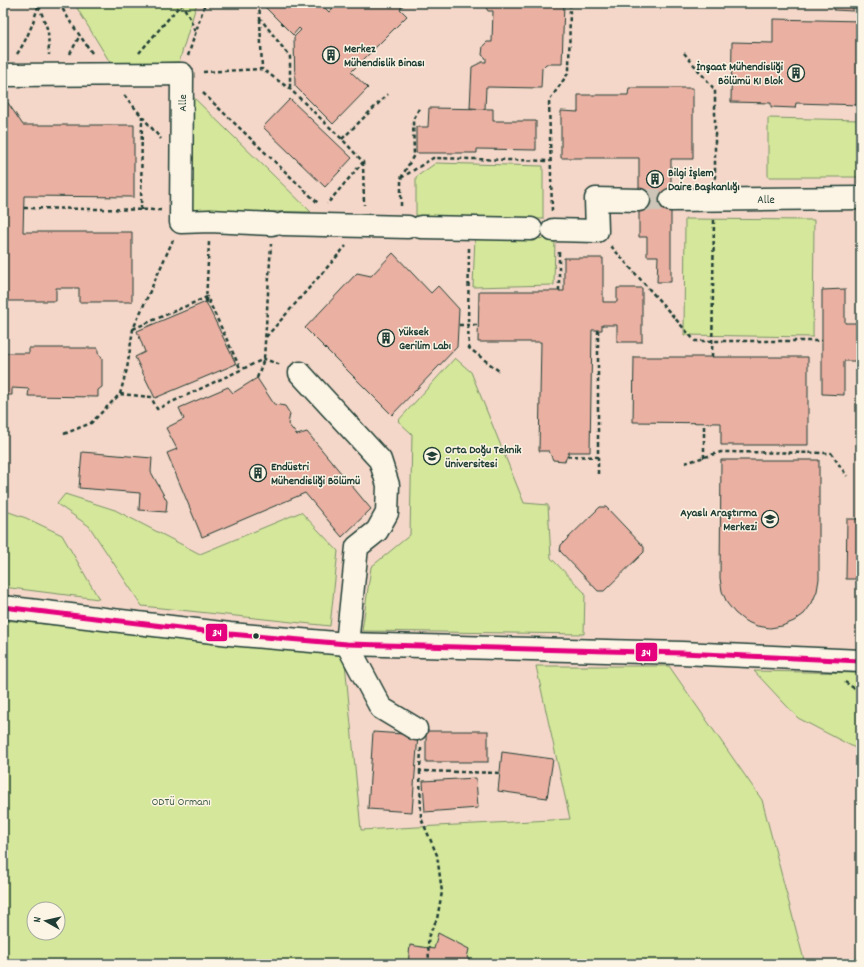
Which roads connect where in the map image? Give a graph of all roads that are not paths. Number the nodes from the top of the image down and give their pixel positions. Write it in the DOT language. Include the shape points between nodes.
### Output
graph roads {
  1 [pos="8,67"];
  2 [pos="861,198"];
  3 [pos="639,200"];
  4 [pos="671,200"];
  5 [pos="532,229"];
  6 [pos="556,230"];
  7 [pos="300,373"];
  8 [pos="3,607"];
  9 [pos="347,644"];
  10 [pos="861,661"];
  11 [pos="416,729"];
  1 -- 5 [label="street, Alle" via="114,74 182,74 181,216 210,221 277,224"];
  2 -- 4 [label="street, Alle"];
  3 -- 6 [label="street" via="596,199 597,230"];
  7 -- 9 [label="street" via="380,460 388,485 387,512 376,531 357,547"];
  8 -- 9 [label="street" via="207,631"];
  9 -- 10 [label="street" via="682,653"];
  9 -- 11 [label="street" via="381,708"];
}
